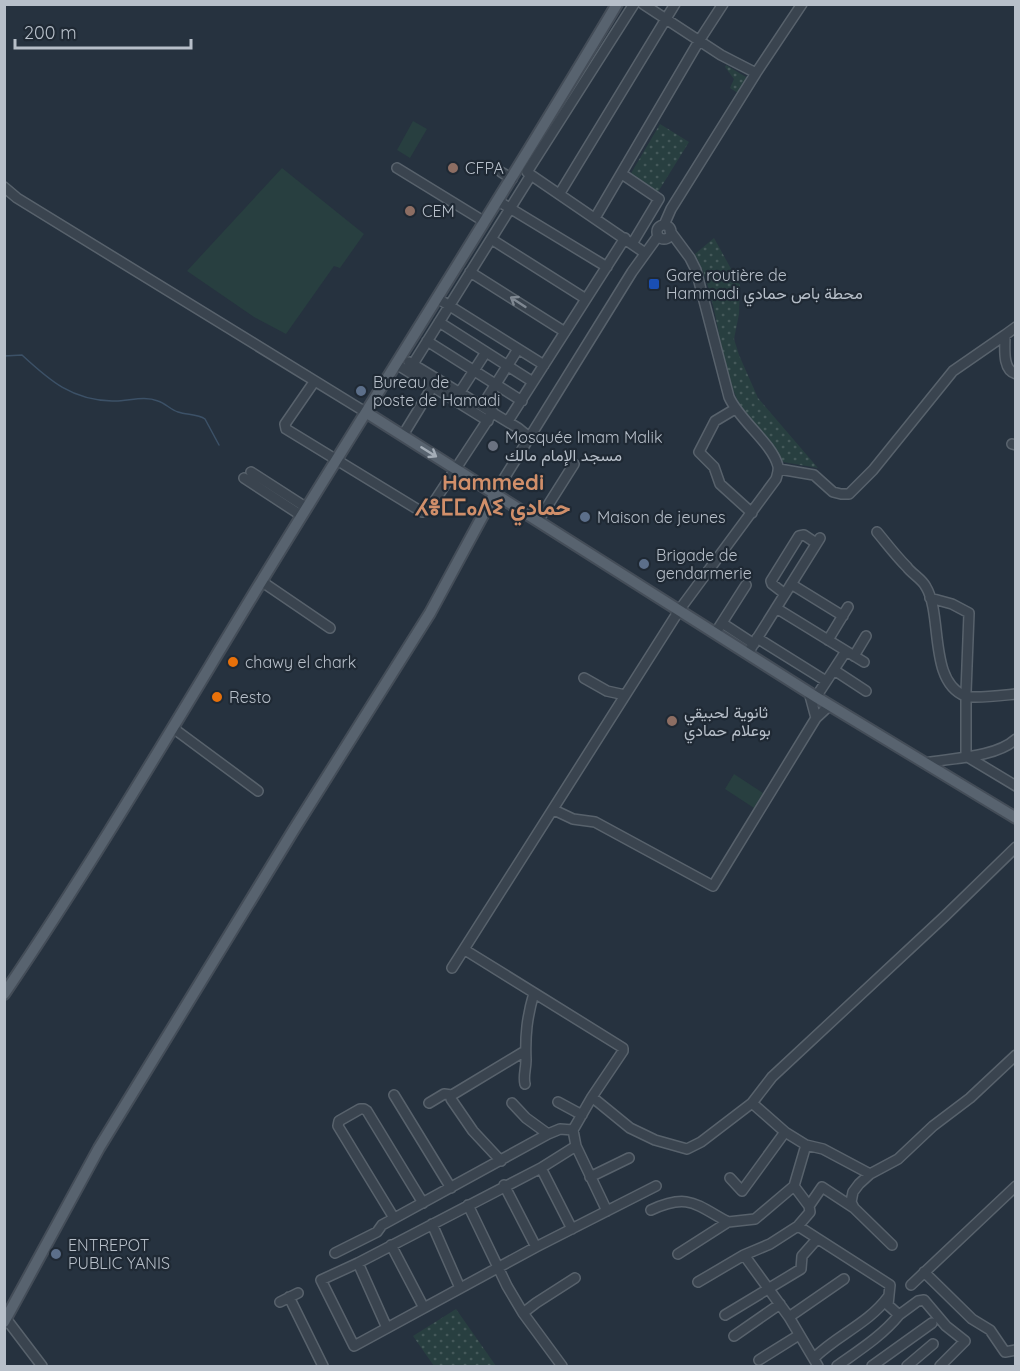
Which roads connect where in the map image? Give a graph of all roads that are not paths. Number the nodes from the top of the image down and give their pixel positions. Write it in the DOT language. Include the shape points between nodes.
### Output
graph roads {
  1 [pos="617,4"];
  2 [pos="634,4"];
  3 [pos="644,4"];
  4 [pos="675,4"];
  5 [pos="723,4"];
  6 [pos="802,4"];
  7 [pos="666,18"];
  8 [pos="699,41"];
  9 [pos="756,73"];
  10 [pos="397,168"];
  11 [pos="501,172"];
  12 [pos="522,174"];
  13 [pos="622,174"];
  14 [pos="4,187"];
  15 [pos="560,193"];
  16 [pos="498,201"];
  17 [pos="510,208"];
  18 [pos="595,218"];
  19 [pos="485,222"];
  20 [pos="664,233"];
  21 [pos="491,240"];
  22 [pos="628,241"];
  23 [pos="645,253"];
  24 [pos="607,267"];
  25 [pos="470,272"];
  26 [pos="438,298"];
  27 [pos="586,299"];
  28 [pos="449,305"];
  29 [pos="439,322"];
  30 [pos="1016,327"];
  31 [pos="565,332"];
  32 [pos="496,334"];
  33 [pos="1005,335"];
  34 [pos="427,341"];
  35 [pos="518,349"];
  36 [pos="485,351"];
  37 [pos="398,360"];
  38 [pos="413,363"];
  39 [pos="544,365"];
  40 [pos="508,366"];
  41 [pos="474,371"];
  42 [pos="1016,374"];
  43 [pos="314,382"];
  44 [pos="533,382"];
  45 [pos="496,385"];
  46 [pos="433,386"];
  47 [pos="460,392"];
  48 [pos="522,401"];
  49 [pos="482,406"];
  50 [pos="735,409"];
  51 [pos="367,412"];
  52 [pos="490,416"];
  53 [pos="508,421"];
  54 [pos="403,435"];
  55 [pos="529,437"];
  56 [pos="336,461"];
  57 [pos="574,464"];
  58 [pos="456,468"];
  59 [pos="779,468"];
  60 [pos="247,475"];
  61 [pos="495,493"];
  62 [pos="304,512"];
  63 [pos="752,513"];
  64 [pos="538,520"];
  65 [pos="877,532"];
  66 [pos="261,581"];
  67 [pos="791,584"];
  68 [pos="746,585"];
  69 [pos="785,594"];
  70 [pos="930,598"];
  71 [pos="777,608"];
  72 [pos="680,609"];
  73 [pos="330,627"];
  74 [pos="719,628"];
  75 [pos="866,636"];
  76 [pos="828,640"];
  77 [pos="753,645"];
  78 [pos="850,653"];
  79 [pos="864,662"];
  80 [pos="834,670"];
  81 [pos="584,678"];
  82 [pos="826,681"];
  83 [pos="866,691"];
  84 [pos="1016,694"];
  85 [pos="626,695"];
  86 [pos="813,695"];
  87 [pos="966,697"];
  88 [pos="830,705"];
  89 [pos="816,718"];
  90 [pos="173,728"];
  91 [pos="1015,741"];
  92 [pos="966,756"];
  93 [pos="924,763"];
  94 [pos="1016,786"];
  95 [pos="258,791"];
  96 [pos="554,810"];
  97 [pos="1016,818"];
  98 [pos="1016,848"];
  99 [pos="465,950"];
  100 [pos="452,968"];
  101 [pos="534,993"];
  102 [pos="4,994"];
  103 [pos="525,1051"];
  104 [pos="1016,1055"];
  105 [pos="525,1084"];
  106 [pos="394,1095"];
  107 [pos="449,1096"];
  108 [pos="592,1097"];
  109 [pos="558,1102"];
  110 [pos="752,1102"];
  111 [pos="429,1103"];
  112 [pos="512,1103"];
  113 [pos="582,1115"];
  114 [pos="573,1130"];
  115 [pos="785,1132"];
  116 [pos="548,1134"];
  117 [pos="576,1146"];
  118 [pos="806,1146"];
  119 [pos="629,1158"];
  120 [pos="501,1161"];
  121 [pos="540,1168"];
  122 [pos="870,1174"];
  123 [pos="590,1177"];
  124 [pos="730,1178"];
  125 [pos="504,1185"];
  126 [pos="656,1186"];
  127 [pos="794,1186"];
  128 [pos="1016,1186"];
  129 [pos="451,1188"];
  130 [pos="423,1203"];
  131 [pos="468,1205"];
  132 [pos="809,1206"];
  133 [pos="854,1208"];
  134 [pos="651,1210"];
  135 [pos="607,1211"];
  136 [pos="394,1218"];
  137 [pos="728,1222"];
  138 [pos="432,1224"];
  139 [pos="798,1226"];
  140 [pos="572,1229"];
  141 [pos="817,1239"];
  142 [pos="392,1245"];
  143 [pos="892,1245"];
  144 [pos="536,1247"];
  145 [pos="335,1253"];
  146 [pos="678,1254"];
  147 [pos="744,1255"];
  148 [pos="358,1263"];
  149 [pos="498,1268"];
  150 [pos="924,1272"];
  151 [pos="575,1278"];
  152 [pos="844,1279"];
  153 [pos="698,1282"];
  154 [pos="911,1285"];
  155 [pos="460,1288"];
  156 [pos="768,1290"];
  157 [pos="289,1297"];
  158 [pos="888,1297"];
  159 [pos="780,1305"];
  160 [pos="424,1308"];
  161 [pos="523,1313"];
  162 [pos="725,1315"];
  163 [pos="899,1315"];
  164 [pos="789,1317"];
  165 [pos="933,1318"];
  166 [pos="5,1319"];
  167 [pos="387,1328"];
  168 [pos="799,1335"];
  169 [pos="734,1336"];
  170 [pos="933,1344"];
  171 [pos="1016,1350"];
  172 [pos="759,1360"];
  173 [pos="816,1362"];
  174 [pos="42,1366"];
  175 [pos="323,1366"];
  176 [pos="562,1366"];
  177 [pos="837,1366"];
  178 [pos="872,1366"];
  179 [pos="907,1366"];
  180 [pos="940,1366"];
  1 -- 12 [label="main road"];
  2 -- 12 [label="street"];
  3 -- 7 [label="street"];
  4 -- 7 [label="street"];
  5 -- 8 [label="street"];
  6 -- 9 [label="street"];
  7 -- 8 [label="street"];
  7 -- 15 [label="street"];
  8 -- 9 [label="street"];
  8 -- 13 [label="street"];
  9 -- 20 [label="street" via="671,209"];
  10 -- 19 [label="street"];
  11 -- 12 [label="street"];
  12 -- 15 [label="street"];
  12 -- 16 [label="main road"];
  12 -- 17 [label="street"];
  13 -- 18 [label="street"];
  13 -- 22 [label="street" via="659,199"];
  14 -- 43 [label="street"];
  15 -- 18 [label="street"];
  16 -- 17 [label="street"];
  16 -- 19 [label="main road"];
  17 -- 21 [label="street"];
  17 -- 24 [label="street"];
  18 -- 22 [label="street"];
  19 -- 26 [label="main road"];
  20 -- 23 [label="street"];
  20 -- 50 [label="street" via="690,258 698,276 727,392"];
  21 -- 25 [label="street"];
  21 -- 27 [label="street"];
  22 -- 23 [label="street"];
  22 -- 24 [label="street"];
  23 -- 55 [label="street"];
  24 -- 27 [label="street"];
  25 -- 28 [label="street"];
  31 -- 25 [label="street, one-way"];
  26 -- 28 [label="street"];
  26 -- 37 [label="main road"];
  27 -- 31 [label="street"];
  28 -- 29 [label="street"];
  28 -- 32 [label="street"];
  29 -- 34 [label="street"];
  29 -- 36 [label="street"];
  30 -- 33 [label="street"];
  31 -- 39 [label="street"];
  32 -- 35 [label="street"];
  32 -- 36 [label="street"];
  33 -- 42 [label="street" via="1007,368"];
  33 -- 59 [label="street" via="953,371 849,494 833,492 814,475"];
  34 -- 38 [label="street"];
  34 -- 41 [label="street"];
  35 -- 39 [label="street"];
  35 -- 40 [label="street"];
  36 -- 40 [label="street"];
  36 -- 41 [label="street"];
  37 -- 38 [label="street"];
  37 -- 46 [label="street"];
  37 -- 51 [label="main road"];
  38 -- 47 [label="street"];
  39 -- 44 [label="street"];
  40 -- 44 [label="street"];
  40 -- 45 [label="street"];
  41 -- 45 [label="street"];
  41 -- 47 [label="street"];
  43 -- 51 [label="street"];
  43 -- 56 [label="street" via="285,427"];
  44 -- 48 [label="street"];
  45 -- 48 [label="street"];
  45 -- 49 [label="street"];
  46 -- 52 [label="street"];
  46 -- 54 [label="street"];
  47 -- 49 [label="street"];
  48 -- 53 [label="street"];
  49 -- 52 [label="street"];
  50 -- 59 [label="street"];
  50 -- 63 [label="street" via="715,421 699,452 714,467 720,484"];
  51 -- 54 [label="main road"];
  51 -- 56 [label="main road"];
  52 -- 53 [label="street"];
  52 -- 58 [label="street"];
  53 -- 55 [label="street"];
  54 -- 58 [label="main road, one-way"];
  55 -- 61 [label="street"];
  56 -- 58 [label="street" via="426,513"];
  56 -- 62 [label="main road"];
  57 -- 64 [label="street"];
  58 -- 61 [label="main road"];
  59 -- 63 [label="street" via="776,480"];
  60 -- 62 [label="street"];
  61 -- 64 [label="main road"];
  61 -- 166 [label="main road" via="430,613 99,1148"];
  62 -- 66 [label="main road"];
  63 -- 72 [label="street"];
  64 -- 72 [label="main road"];
  65 -- 70 [label="street" via="926,586"];
  66 -- 73 [label="street"];
  66 -- 90 [label="main road"];
  67 -- 69 [label="street"];
  67 -- 69 [label="street" via="818,541 799,536 768,585"];
  67 -- 76 [label="street" via="845,611"];
  68 -- 74 [label="street"];
  69 -- 71 [label="street"];
  70 -- 87 [label="street" via="948,680"];
  70 -- 87 [label="street" via="969,613"];
  71 -- 76 [label="street"];
  71 -- 77 [label="street"];
  72 -- 74 [label="main road"];
  72 -- 85 [label="street"];
  74 -- 77 [label="main road"];
  75 -- 78 [label="street"];
  76 -- 78 [label="street"];
  77 -- 82 [label="street"];
  77 -- 86 [label="main road"];
  78 -- 79 [label="street"];
  78 -- 80 [label="street"];
  80 -- 82 [label="street"];
  80 -- 83 [label="street"];
  81 -- 85 [label="street" via="607,691"];
  82 -- 86 [label="street"];
  84 -- 87 [label="street"];
  85 -- 96 [label="street"];
  86 -- 88 [label="main road"];
  86 -- 89 [label="street"];
  87 -- 92 [label="street"];
  88 -- 89 [label="street"];
  88 -- 93 [label="main road"];
  89 -- 96 [label="street" via="713,886 594,822 573,819"];
  90 -- 95 [label="street"];
  90 -- 102 [label="main road"];
  91 -- 92 [label="street" via="1004,748"];
  92 -- 93 [label="street"];
  92 -- 94 [label="street"];
  93 -- 97 [label="main road"];
  96 -- 99 [label="street"];
  98 -- 110 [label="street" via="772,1077"];
  99 -- 100 [label="street"];
  99 -- 101 [label="street"];
  101 -- 103 [label="street" via="526,1022"];
  101 -- 108 [label="street" via="623,1048"];
  103 -- 105 [label="street"];
  103 -- 107 [label="street"];
  104 -- 122 [label="street" via="898,1160"];
  106 -- 129 [label="street"];
  107 -- 111 [label="street"];
  107 -- 120 [label="street" via="473,1131"];
  108 -- 110 [label="street" via="630,1128 687,1149"];
  108 -- 113 [label="street"];
  109 -- 113 [label="street"];
  110 -- 115 [label="street"];
  112 -- 116 [label="street"];
  113 -- 114 [label="street"];
  114 -- 116 [label="street" via="560,1129"];
  114 -- 117 [label="street"];
  115 -- 118 [label="street"];
  115 -- 124 [label="street" via="742,1191"];
  116 -- 120 [label="street"];
  117 -- 121 [label="street"];
  117 -- 123 [label="street"];
  118 -- 122 [label="street" via="823,1149"];
  118 -- 127 [label="street"];
  119 -- 123 [label="street"];
  120 -- 129 [label="street"];
  121 -- 125 [label="street"];
  121 -- 140 [label="street"];
  122 -- 133 [label="street" via="853,1192"];
  123 -- 135 [label="street"];
  125 -- 131 [label="street"];
  125 -- 144 [label="street"];
  126 -- 135 [label="street"];
  127 -- 132 [label="street"];
  127 -- 137 [label="street" via="755,1219"];
  128 -- 150 [label="street"];
  129 -- 130 [label="street"];
  130 -- 136 [label="street"];
  130 -- 136 [label="street" via="367,1111 360,1109 340,1120 338,1126"];
  131 -- 138 [label="street"];
  131 -- 149 [label="street"];
  132 -- 133 [label="street" via="822,1187"];
  132 -- 139 [label="street" via="810,1212"];
  133 -- 143 [label="street"];
  134 -- 137 [label="street" via="678,1200 689,1201"];
  135 -- 140 [label="street"];
  136 -- 145 [label="street" via="377,1232"];
  137 -- 146 [label="street"];
  138 -- 142 [label="street"];
  138 -- 155 [label="street"];
  139 -- 141 [label="street"];
  139 -- 147 [label="street"];
  140 -- 144 [label="street"];
  141 -- 156 [label="street" via="802,1256 801,1269"];
  141 -- 158 [label="street" via="890,1285"];
  142 -- 148 [label="street"];
  142 -- 160 [label="street"];
  144 -- 149 [label="street"];
  147 -- 153 [label="street"];
  147 -- 156 [label="street"];
  148 -- 167 [label="street"];
  148 -- 167 [label="street" via="321,1280 354,1346"];
  149 -- 155 [label="street"];
  149 -- 161 [label="street"];
  150 -- 154 [label="street"];
  150 -- 171 [label="street" via="972,1319 990,1330 1003,1350"];
  151 -- 161 [label="street"];
  152 -- 164 [label="street"];
  155 -- 160 [label="street"];
  156 -- 159 [label="street"];
  156 -- 162 [label="street"];
  157 -- 175 [label="street"];
  158 -- 163 [label="street" via="888,1305"];
  158 -- 173 [label="street" via="879,1310 825,1347"];
  159 -- 164 [label="street"];
  159 -- 169 [label="street"];
  160 -- 167 [label="street"];
  161 -- 176 [label="street"];
  163 -- 165 [label="street" via="924,1300"];
  163 -- 177 [label="street" via="882,1334"];
  164 -- 168 [label="street"];
  165 -- 178 [label="street"];
  165 -- 180 [label="street" via="965,1341"];
  166 -- 174 [label="street"];
  168 -- 172 [label="street"];
  168 -- 173 [label="street"];
  170 -- 179 [label="street"];
}
